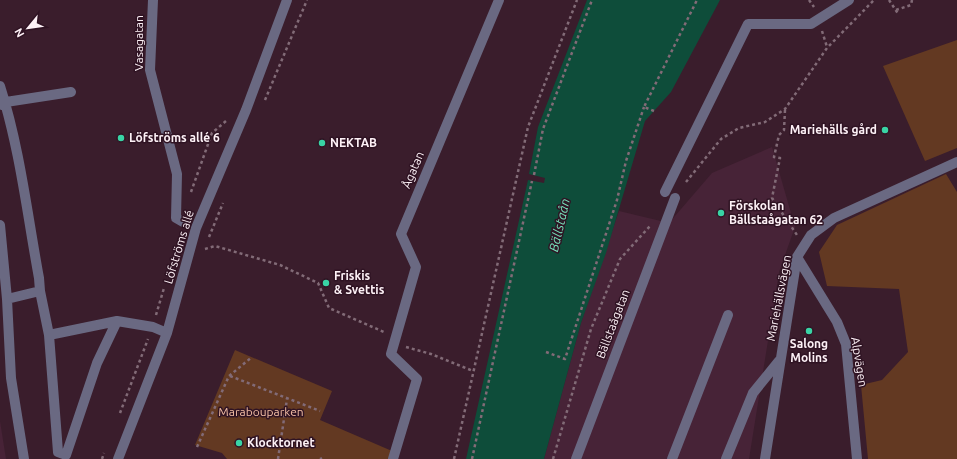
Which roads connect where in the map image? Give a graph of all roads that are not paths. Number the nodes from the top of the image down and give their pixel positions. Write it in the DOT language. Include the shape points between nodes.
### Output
graph roads {
  1 [pos="153,0"];
  2 [pos="287,0"];
  3 [pos="499,0"];
  4 [pos="849,0"];
  5 [pos="0,86"];
  6 [pos="71,92"];
  7 [pos="3,104"];
  8 [pos="957,162"];
  9 [pos="664,192"];
  10 [pos="675,198"];
  11 [pos="183,222"];
  12 [pos="0,225"];
  13 [pos="798,257"];
  14 [pos="40,291"];
  15 [pos="7,299"];
  16 [pos="728,315"];
  17 [pos="117,321"];
  18 [pos="167,333"];
  19 [pos="49,335"];
  20 [pos="780,360"];
  21 [pos="24,459"];
  22 [pos="118,459"];
  23 [pos="393,459"];
  24 [pos="576,459"];
  25 [pos="672,459"];
  26 [pos="726,459"];
  27 [pos="766,459"];
  28 [pos="858,459"];
  1 -- 11 [label="street, Vasagatan" via="150,70 177,174 176,218"];
  2 -- 18 [label="street, Löfströms allé" via="246,110 196,228"];
  3 -- 23 [label="street, Ågatan" via="401,234 416,267 391,354 417,379"];
  4 -- 9 [label="street" via="811,24 748,24"];
  5 -- 7 [label="street"];
  6 -- 7 [label="street"];
  7 -- 14 [label="street" via="24,189"];
  8 -- 13 [label="street, Mariehällsvägen" via="834,218 811,235"];
  10 -- 24 [label="street, Bällstaågatan"];
  12 -- 15 [label="street"];
  13 -- 20 [label="street, Mariehällsvägen"];
  13 -- 28 [label="street, Alpvägen" via="837,322 846,344"];
  14 -- 15 [label="street"];
  14 -- 19 [label="street"];
  15 -- 21 [label="street" via="11,378"];
  16 -- 25 [label="street"];
  17 -- 18 [label="street" via="152,327"];
  17 -- 19 [label="street"];
  17 -- 19 [label="street" via="97,363 66,455 58,452"];
  18 -- 22 [label="street, Löfströms allé"];
  20 -- 26 [label="street" via="753,393"];
  20 -- 27 [label="street, Mariehällsvägen"];
}
